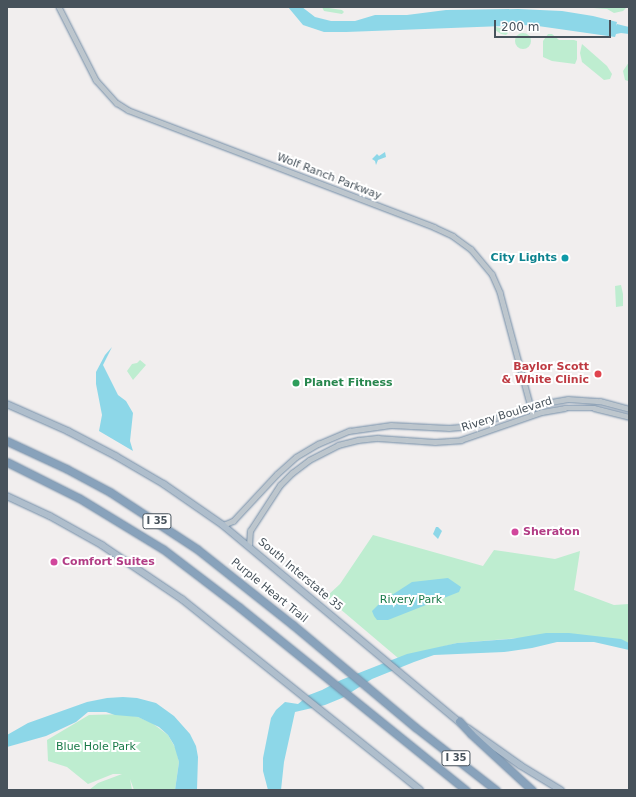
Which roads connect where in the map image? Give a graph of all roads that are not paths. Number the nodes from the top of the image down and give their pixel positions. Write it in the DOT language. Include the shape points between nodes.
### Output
graph roads {
  1 [pos="59,7"];
  2 [pos="7,404"];
  3 [pos="531,407"];
  4 [pos="629,409"];
  5 [pos="533,415"];
  6 [pos="629,417"];
  7 [pos="7,440"];
  8 [pos="7,462"];
  9 [pos="7,496"];
  10 [pos="223,525"];
  11 [pos="249,545"];
  12 [pos="457,719"];
  13 [pos="420,790"];
  14 [pos="466,790"];
  15 [pos="496,790"];
  16 [pos="532,790"];
  17 [pos="561,790"];
  1 -- 3 [label="street, Wolf Ranch Parkway" via="96,80 117,103 128,110 434,227 454,236 471,249 492,274 500,292"];
  2 -- 10 [label="main road, South Interstate 35" via="116,456 164,484"];
  3 -- 4 [label="street, Rivery Boulevard" via="559,400 582,399"];
  3 -- 5 [label="street, Wolf Ranch Parkway"];
  3 -- 10 [label="street, Rivery Boulevard" via="471,426 449,428 404,425 348,431 304,452 286,465 233,520"];
  5 -- 6 [label="street, Rivery Boulevard" via="580,407 607,410"];
  5 -- 11 [label="street, Rivery Boulevard" via="452,441 371,438 329,448 302,465 280,485 250,532"];
  7 -- 15 [label="highway, Purple Heart Trail / I 35" via="67,468 141,511 212,560 415,727"];
  8 -- 14 [label="highway, I 35" via="79,498 143,536 197,573"];
  9 -- 13 [label="main road" via="71,527 120,556 182,599"];
  10 -- 11 [label="main road, South Interstate 35"];
  11 -- 12 [label="main road, South Interstate 35"];
  12 -- 16 [label="highway"];
  12 -- 17 [label="main road, South Interstate 35" via="520,765"];
}
